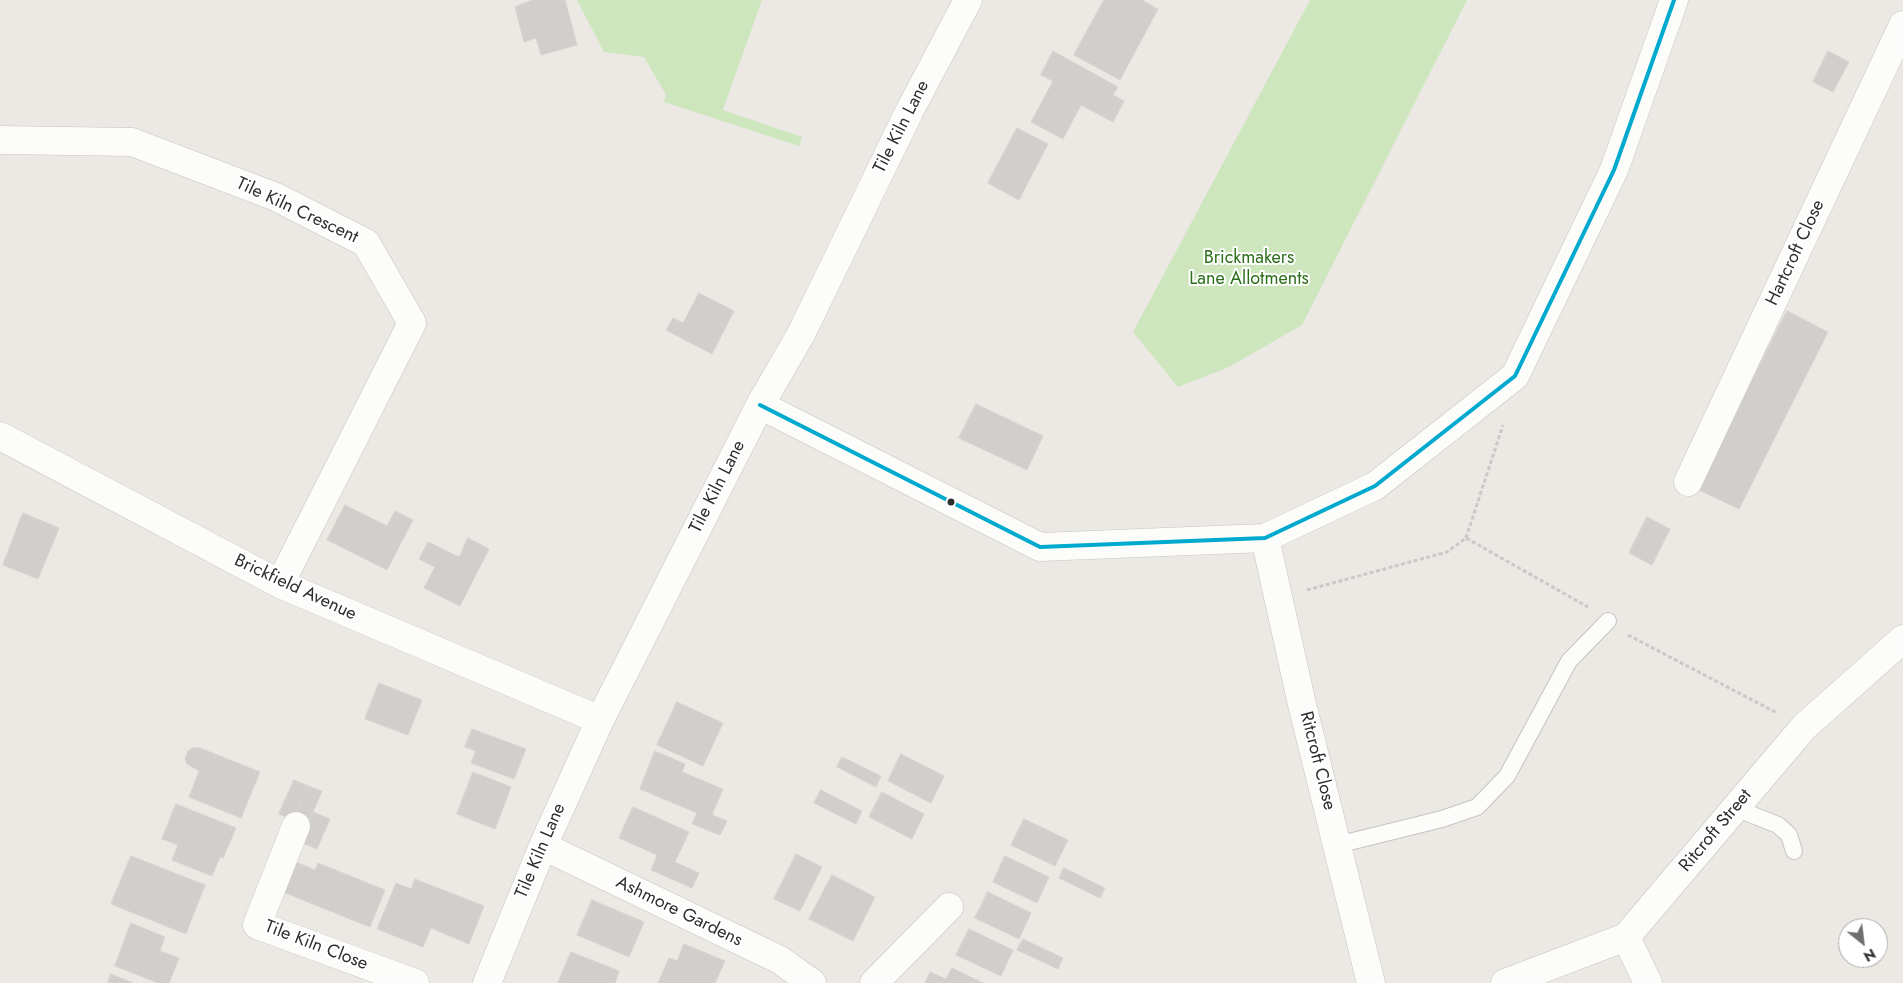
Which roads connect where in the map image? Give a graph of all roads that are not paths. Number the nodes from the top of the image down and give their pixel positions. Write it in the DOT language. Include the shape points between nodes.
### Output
graph roads {
  1 [pos="968,0"];
  2 [pos="1674,0"];
  3 [pos="1903,25"];
  4 [pos="0,140"];
  5 [pos="760,404"];
  6 [pos="0,436"];
  7 [pos="1688,482"];
  8 [pos="1265,538"];
  9 [pos="280,584"];
  10 [pos="1608,621"];
  11 [pos="1903,638"];
  12 [pos="600,720"];
  13 [pos="1735,808"];
  14 [pos="296,826"];
  15 [pos="1337,845"];
  16 [pos="542,846"];
  17 [pos="1794,851"];
  18 [pos="949,907"];
  19 [pos="1626,937"];
  20 [pos="415,983"];
  21 [pos="487,983"];
  22 [pos="812,983"];
  23 [pos="874,983"];
  24 [pos="1371,983"];
  25 [pos="1506,983"];
  26 [pos="1648,983"];
  1 -- 5 [label="street, Tile Kiln Lane" via="910,110 801,334"];
  2 -- 8 [label="street" via="1614,170 1515,376 1375,486"];
  3 -- 7 [label="street, Hartcroft Close"];
  4 -- 9 [label="street, Tile Kiln Crescent" via="132,142 276,197 366,243 412,323"];
  5 -- 8 [label="street" via="1040,547"];
  5 -- 12 [label="street, Tile Kiln Lane"];
  6 -- 9 [label="street, Brickfield Avenue"];
  8 -- 15 [label="street, Ritcroft Close"];
  9 -- 12 [label="street, Brickfield Avenue"];
  10 -- 15 [label="lane" via="1569,661 1506,776 1476,807"];
  11 -- 13 [label="street, Ritcroft Street" via="1804,727"];
  12 -- 16 [label="street, Tile Kiln Lane"];
  13 -- 17 [label="lane" via="1778,825 1789,835"];
  13 -- 19 [label="street, Ritcroft Street"];
  14 -- 20 [label="street, Tile Kiln Close" via="257,925"];
  15 -- 24 [label="street, Ritcroft Close"];
  16 -- 21 [label="street, Tile Kiln Lane"];
  16 -- 22 [label="street, Ashmore Gardens" via="780,960"];
  18 -- 23 [label="street"];
  19 -- 25 [label="street, Ritcroft Street"];
  19 -- 26 [label="street"];
}
